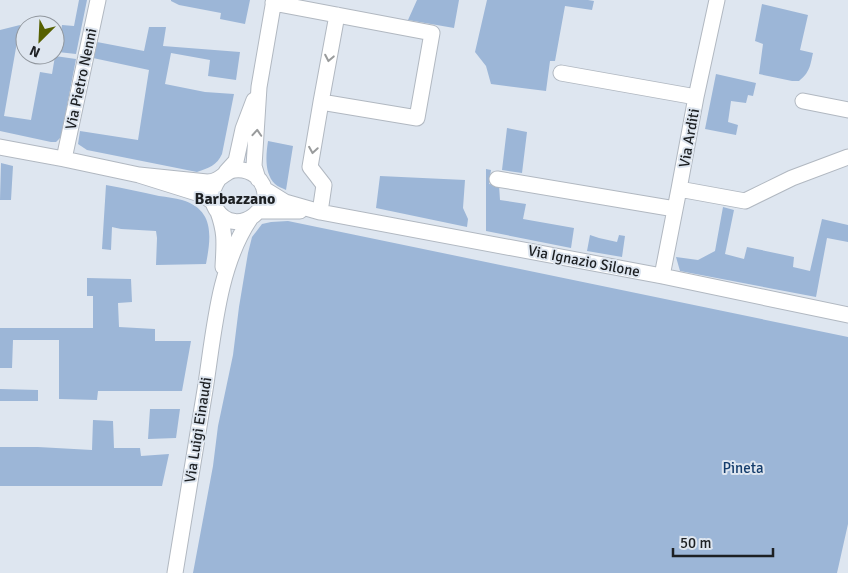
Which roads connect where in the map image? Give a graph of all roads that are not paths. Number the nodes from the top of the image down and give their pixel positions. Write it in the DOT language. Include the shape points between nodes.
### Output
graph roads {
  1 [pos="98,0"];
  2 [pos="717,0"];
  3 [pos="273,2"];
  4 [pos="337,15"];
  5 [pos="561,74"];
  6 [pos="260,87"];
  7 [pos="696,97"];
  8 [pos="802,101"];
  9 [pos="321,102"];
  10 [pos="848,110"];
  11 [pos="0,147"];
  12 [pos="848,157"];
  13 [pos="64,159"];
  14 [pos="139,176"];
  15 [pos="222,176"];
  16 [pos="497,178"];
  17 [pos="261,184"];
  18 [pos="679,189"];
  19 [pos="216,207"];
  20 [pos="675,209"];
  21 [pos="320,212"];
  22 [pos="255,215"];
  23 [pos="662,276"];
  24 [pos="222,288"];
  25 [pos="848,315"];
  26 [pos="175,573"];
  1 -- 13 [label="street, Via Pietro Nenni"];
  2 -- 7 [label="street, Via Arditi"];
  3 -- 4 [label="street"];
  3 -- 6 [label="street"];
  4 -- 9 [label="street, one-way"];
  4 -- 9 [label="street" via="432,33 417,118"];
  5 -- 7 [label="street"];
  6 -- 15 [label="street" via="243,129 236,161"];
  17 -- 6 [label="street, one-way" via="254,166"];
  7 -- 18 [label="street, Via Arditi"];
  8 -- 10 [label="street"];
  9 -- 21 [label="street, one-way" via="310,167 324,185"];
  11 -- 13 [label="street"];
  12 -- 18 [label="street" via="792,178 745,201"];
  13 -- 14 [label="street"];
  14 -- 15 [label="street" via="207,182"];
  14 -- 19 [label="street" via="202,195"];
  15 -- 17 [label="street" via="244,170 252,173"];
  15 -- 19 [label="street" via="212,194"];
  16 -- 20 [label="street"];
  17 -- 21 [label="street, Via Ignazio Silone" via="286,202"];
  17 -- 22 [label="street" via="263,204"];
  18 -- 20 [label="street, Via Arditi"];
  19 -- 22 [label="street" via="225,218 233,221"];
  19 -- 24 [label="street, Via Luigi Einaudi" via="225,238"];
  20 -- 23 [label="street, Via Arditi"];
  21 -- 22 [label="street, Via Ignazio Silone"];
  21 -- 23 [label="street, Via Ignazio Silone"];
  22 -- 24 [label="street, Via Luigi Einaudi" via="242,232"];
  23 -- 25 [label="street, Via Ignazio Silone"];
  24 -- 26 [label="street, Via Luigi Einaudi"];
}
